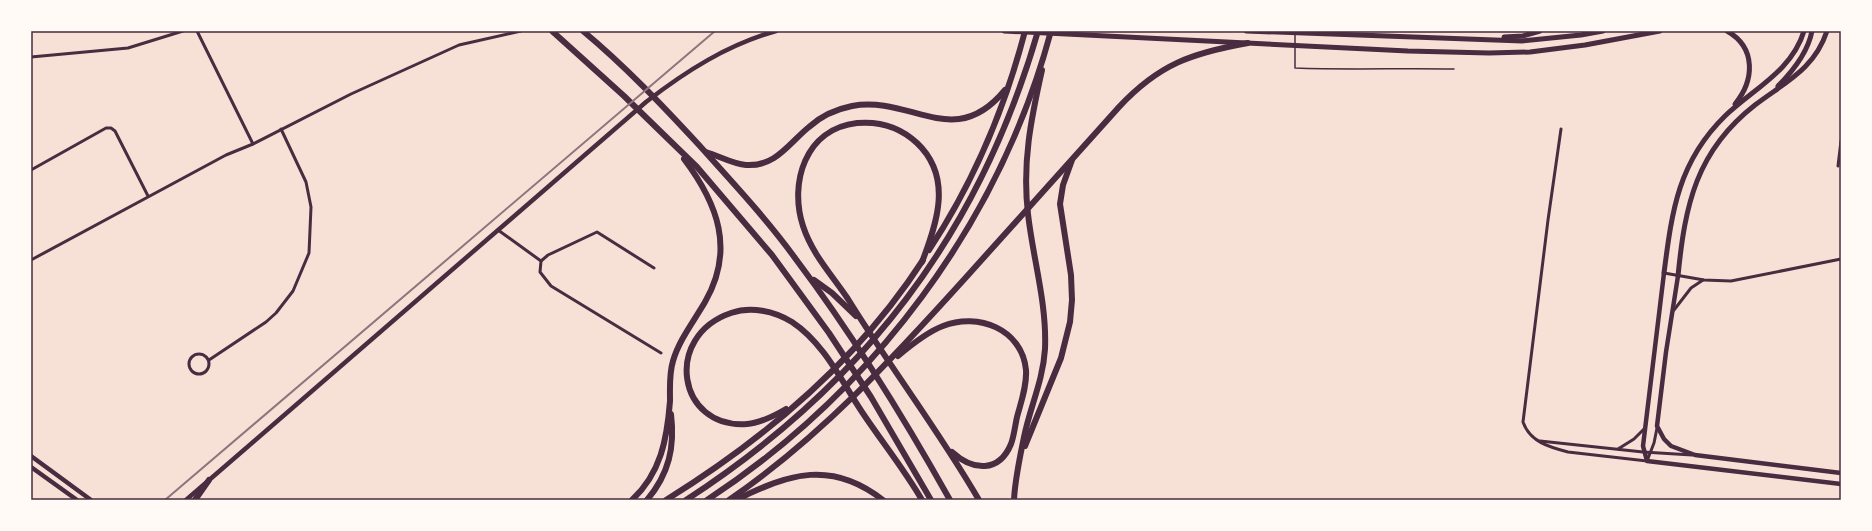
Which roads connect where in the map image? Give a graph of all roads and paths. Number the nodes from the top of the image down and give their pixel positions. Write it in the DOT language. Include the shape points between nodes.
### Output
graph roads {
  1 [pos="183,31"];
  2 [pos="197,31"];
  3 [pos="521,31"];
  4 [pos="552,31"];
  5 [pos="583,31"];
  6 [pos="776,31"];
  7 [pos="1004,31"];
  8 [pos="1026,31"];
  9 [pos="1038,31"];
  10 [pos="1050,31"];
  11 [pos="1246,31"];
  12 [pos="1295,31"];
  13 [pos="1540,31"];
  14 [pos="1603,31"];
  15 [pos="1642,31"];
  16 [pos="1660,31"];
  17 [pos="1727,31"];
  18 [pos="1804,31"];
  19 [pos="1812,31"];
  20 [pos="1827,31"];
  21 [pos="176,32"];
  22 [pos="1624,38"];
  23 [pos="1478,40"];
  24 [pos="1248,43"];
  25 [pos="1046,48"];
  26 [pos="31,56"];
  27 [pos="1454,69"];
  28 [pos="1008,85"];
  29 [pos="1768,95"];
  30 [pos="1726,116"];
  31 [pos="280,129"];
  32 [pos="1561,129"];
  33 [pos="1841,141"];
  34 [pos="671,142"];
  35 [pos="253,144"];
  36 [pos="704,151"];
  37 [pos="1073,157"];
  38 [pos="1838,166"];
  39 [pos="31,170"];
  40 [pos="148,196"];
  41 [pos="498,230"];
  42 [pos="1841,259"];
  43 [pos="31,260"];
  44 [pos="541,261"];
  45 [pos="922,262"];
  46 [pos="654,268"];
  47 [pos="1664,273"];
  48 [pos="808,276"];
  49 [pos="1678,276"];
  50 [pos="1704,280"];
  51 [pos="1673,312"];
  52 [pos="862,322"];
  53 [pos="900,352"];
  54 [pos="661,353"];
  55 [pos="209,360"];
  56 [pos="670,400"];
  57 [pos="798,403"];
  58 [pos="1646,426"];
  59 [pos="1657,426"];
  60 [pos="1539,441"];
  61 [pos="945,446"];
  62 [pos="1617,449"];
  63 [pos="1022,451"];
  64 [pos="1644,452"];
  65 [pos="1650,453"];
  66 [pos="1695,455"];
  67 [pos="31,456"];
  68 [pos="1647,460"];
  69 [pos="31,467"];
  70 [pos="1841,472"];
  71 [pos="209,480"];
  72 [pos="1841,484"];
  73 [pos="77,500"];
  74 [pos="91,500"];
  75 [pos="186,500"];
  76 [pos="195,500"];
  77 [pos="632,500"];
  78 [pos="647,500"];
  79 [pos="666,500"];
  80 [pos="686,500"];
  81 [pos="707,500"];
  82 [pos="729,500"];
  83 [pos="736,500"];
  84 [pos="883,500"];
  85 [pos="922,500"];
  86 [pos="931,500"];
  87 [pos="950,500"];
  88 [pos="979,500"];
  89 [pos="1014,500"];
  1 -- 21 [label="street"];
  2 -- 35 [label="street"];
  3 -- 31 [label="street" via="459,45"];
  4 -- 34 [label="highway"];
  5 -- 36 [label="highway" via="660,102"];
  6 -- 41 [label="main road" via="722,51 667,85"];
  7 -- 24 [label="highway"];
  8 -- 28 [label="highway"];
  9 -- 80 [label="highway" via="1008,120 974,192 933,262 884,328 829,387 766,443"];
  10 -- 25 [label="highway"];
  11 -- 23 [label="highway"];
  12 -- 27 [label="lane" via="1295,68"];
  13 -- 23 [label="highway" via="1523,36"];
  14 -- 23 [label="highway" via="1551,39"];
  15 -- 22 [label="highway"];
  16 -- 22 [label="highway"];
  17 -- 30 [label="highway" via="1745,48 1750,69 1748,84 1742,97"];
  18 -- 30 [label="highway" via="1797,49 1776,74"];
  19 -- 29 [label="highway" via="1792,71"];
  20 -- 29 [label="highway" via="1815,56 1792,79"];
  21 -- 26 [label="street" via="128,48"];
  22 -- 24 [label="highway" via="1585,46 1489,53"];
  24 -- 37 [label="highway" via="1190,57 1151,77"];
  25 -- 63 [label="highway" via="1028,140 1026,193 1043,304 1044,349 1041,379"];
  25 -- 81 [label="highway" via="1016,132 980,207 938,274 891,338 836,396 782,445"];
  28 -- 36 [label="highway" via="984,110 960,119 933,118 881,105 843,108 815,121 776,158 763,164 742,164"];
  28 -- 45 [label="highway" via="991,133 972,175"];
  29 -- 49 [label="highway" via="1725,132 1702,167 1686,213"];
  30 -- 47 [label="highway" via="1704,140 1685,172 1674,209"];
  31 -- 35 [label="street"];
  31 -- 55 [label="street" via="306,182 311,207 309,253 293,291 276,313"];
  32 -- 60 [label="street" via="1522,417 1528,434"];
  33 -- 38 [label="street"];
  34 -- 56 [label="highway" via="707,193 716,215 721,242 714,285 679,345 673,361"];
  34 -- 86 [label="highway" via="740,216 830,333"];
  35 -- 40 [label="street" via="226,155"];
  36 -- 48 [label="highway" via="750,202"];
  37 -- 53 [label="highway"];
  37 -- 63 [label="highway" via="1063,185 1060,204 1071,274 1070,322 1061,358"];
  39 -- 40 [label="street" via="106,128 111,128"];
  40 -- 43 [label="street"];
  41 -- 44 [label="street"];
  41 -- 71 [label="main road"];
  42 -- 50 [label="street" via="1743,280"];
  44 -- 46 [label="street" via="548,255 597,232"];
  44 -- 54 [label="street" via="540,272 550,286"];
  45 -- 52 [label="highway" via="932,237 940,204 938,183 928,156 909,136 896,128 881,124 854,124 830,133 811,150 802,165 798,182 798,206 809,241"];
  45 -- 57 [label="highway" via="878,319 823,380"];
  47 -- 49 [label="street"];
  47 -- 58 [label="main road"];
  48 -- 52 [label="highway" via="832,293"];
  48 -- 87 [label="highway" via="883,386"];
  49 -- 50 [label="street"];
  49 -- 51 [label="main road"];
  50 -- 51 [label="street" via="1691,288"];
  51 -- 59 [label="main road"];
  52 -- 61 [label="highway"];
  53 -- 61 [label="highway" via="942,326 973,320 999,328 1022,354 1025,368 1024,389 1007,452 993,464 978,466 960,460"];
  53 -- 82 [label="highway" via="843,407 770,470"];
  55 -- 55 [label="street" via="199,354 191,359 190,369 194,374 205,373 210,364"];
  56 -- 77 [label="highway" via="665,444 658,465 644,489"];
  56 -- 78 [label="highway" via="673,439 670,458 663,476"];
  57 -- 79 [label="highway" via="743,448"];
  57 -- 85 [label="highway" via="760,422 747,424 727,423 712,416 697,402 687,378 687,358 694,340 708,324 735,312 762,310 791,322 806,334 828,359"];
  58 -- 62 [label="street" via="1634,439"];
  58 -- 64 [label="main road"];
  59 -- 65 [label="street"];
  59 -- 66 [label="main road" via="1671,446"];
  60 -- 62 [label="street"];
  60 -- 68 [label="street" via="1568,452"];
  61 -- 88 [label="highway"];
  62 -- 64 [label="street"];
  63 -- 89 [label="highway"];
  64 -- 65 [label="street"];
  64 -- 68 [label="main road"];
  65 -- 66 [label="street"];
  65 -- 68 [label="street"];
  66 -- 70 [label="main road"];
  67 -- 74 [label="main road"];
  68 -- 72 [label="main road"];
  69 -- 73 [label="main road"];
  71 -- 75 [label="main road"];
  71 -- 76 [label="highway"];
  83 -- 84 [label="highway" via="776,481 809,474 827,475 849,481 871,491"];
}
